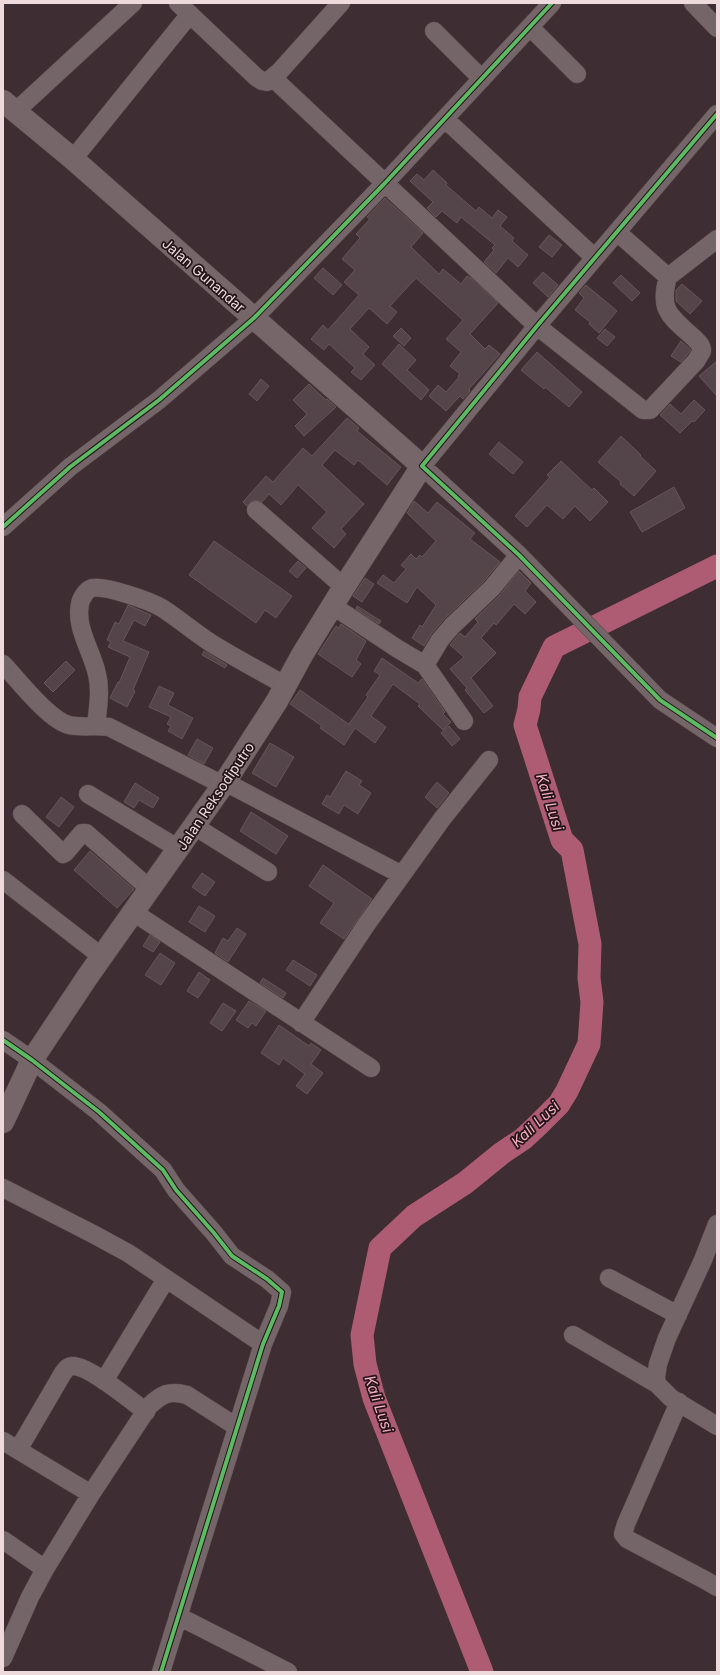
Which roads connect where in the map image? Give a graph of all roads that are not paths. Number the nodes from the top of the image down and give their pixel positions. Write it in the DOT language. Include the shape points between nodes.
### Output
graph roads {
  1 [pos="133,3"];
  2 [pos="341,3"];
  3 [pos="552,3"];
  4 [pos="693,3"];
  5 [pos="184,9"];
  6 [pos="530,27"];
  7 [pos="717,28"];
  8 [pos="434,30"];
  9 [pos="577,74"];
  10 [pos="273,78"];
  11 [pos="482,79"];
  12 [pos="9,106"];
  13 [pos="717,114"];
  14 [pos="445,119"];
  15 [pos="73,159"];
  16 [pos="385,183"];
  17 [pos="617,232"];
  18 [pos="717,239"];
  19 [pos="595,258"];
  20 [pos="668,277"];
  21 [pos="254,318"];
  22 [pos="537,326"];
  23 [pos="422,466"];
  24 [pos="256,510"];
  25 [pos="3,527"];
  26 [pos="519,555"];
  27 [pos="344,587"];
  28 [pos="333,606"];
  29 [pos="3,664"];
  30 [pos="426,665"];
  31 [pos="285,685"];
  32 [pos="464,721"];
  33 [pos="96,725"];
  34 [pos="717,738"];
  35 [pos="489,760"];
  36 [pos="224,784"];
  37 [pos="88,794"];
  38 [pos="22,814"];
  39 [pos="194,826"];
  40 [pos="179,849"];
  41 [pos="268,872"];
  42 [pos="402,875"];
  43 [pos="3,880"];
  44 [pos="150,889"];
  45 [pos="132,912"];
  46 [pos="102,956"];
  47 [pos="301,1023"];
  48 [pos="3,1040"];
  49 [pos="33,1058"];
  50 [pos="371,1068"];
  51 [pos="3,1122"];
  52 [pos="3,1188"];
  53 [pos="717,1224"];
  54 [pos="609,1278"];
  55 [pos="166,1279"];
  56 [pos="678,1315"];
  57 [pos="573,1335"];
  58 [pos="263,1344"];
  59 [pos="104,1381"];
  60 [pos="657,1384"];
  61 [pos="679,1402"];
  62 [pos="146,1412"];
  63 [pos="717,1426"];
  64 [pos="237,1427"];
  65 [pos="3,1441"];
  66 [pos="18,1450"];
  67 [pos="90,1494"];
  68 [pos="3,1540"];
  69 [pos="45,1569"];
  70 [pos="717,1587"];
  71 [pos="178,1616"];
  72 [pos="3,1658"];
  73 [pos="161,1672"];
  74 [pos="288,1672"];
  1 -- 12 [label="street"];
  2 -- 10 [label="street"];
  3 -- 6 [label="street"];
  4 -- 7 [label="street"];
  5 -- 10 [label="street" via="256,77 267,82"];
  5 -- 15 [label="street"];
  6 -- 9 [label="street"];
  6 -- 11 [label="street"];
  8 -- 11 [label="street"];
  10 -- 16 [label="street"];
  11 -- 14 [label="street"];
  12 -- 15 [label="main road, Jalan Gunandar"];
  13 -- 17 [label="street"];
  14 -- 16 [label="street"];
  14 -- 19 [label="street"];
  15 -- 21 [label="main road, Jalan Gunandar"];
  16 -- 21 [label="street"];
  16 -- 22 [label="street"];
  17 -- 19 [label="street"];
  17 -- 20 [label="street"];
  18 -- 20 [label="street"];
  19 -- 22 [label="street"];
  20 -- 22 [label="street" via="664,298 667,313 700,344 702,351 696,361 650,410 643,410"];
  21 -- 23 [label="main road, Jalan Gunandar"];
  21 -- 25 [label="street" via="159,400 70,467"];
  22 -- 23 [label="street"];
  23 -- 26 [label="street"];
  23 -- 27 [label="main road, Jalan Reksodiputro"];
  24 -- 27 [label="street"];
  26 -- 30 [label="street" via="492,588 440,640"];
  26 -- 34 [label="street" via="660,700"];
  27 -- 28 [label="main road, Jalan Reksodiputro"];
  28 -- 30 [label="street"];
  28 -- 31 [label="main road, Jalan Reksodiputro"];
  29 -- 33 [label="street" via="55,719 68,725"];
  30 -- 32 [label="street"];
  31 -- 33 [label="street" via="211,643 160,607 133,596 98,587 90,588 80,603 79,619 98,675"];
  31 -- 36 [label="main road, Jalan Reksodiputro"];
  33 -- 36 [label="street" via="121,732"];
  35 -- 42 [label="street"];
  36 -- 39 [label="main road, Jalan Reksodiputro"];
  36 -- 42 [label="street"];
  37 -- 40 [label="street"];
  38 -- 44 [label="street" via="63,854 82,833 86,833"];
  39 -- 40 [label="main road, Jalan Reksodiputro"];
  39 -- 41 [label="street"];
  40 -- 44 [label="main road, Jalan Reksodiputro"];
  42 -- 47 [label="street"];
  43 -- 46 [label="street"];
  44 -- 45 [label="main road, Jalan Reksodiputro"];
  45 -- 46 [label="main road, Jalan Reksodiputro"];
  45 -- 47 [label="street"];
  46 -- 49 [label="main road, Jalan Reksodiputro"];
  47 -- 50 [label="street"];
  48 -- 49 [label="street"];
  49 -- 51 [label="main road, Jalan Reksodiputro"];
  49 -- 58 [label="street" via="99,1112 163,1170 176,1190 232,1256 280,1289 283,1294"];
  52 -- 55 [label="street" via="93,1234"];
  53 -- 56 [label="street"];
  54 -- 56 [label="street"];
  55 -- 58 [label="street"];
  55 -- 59 [label="street"];
  56 -- 60 [label="street" via="658,1364"];
  57 -- 60 [label="street"];
  58 -- 64 [label="street"];
  59 -- 62 [label="street"];
  59 -- 66 [label="street" via="79,1367 67,1368"];
  60 -- 61 [label="street"];
  61 -- 63 [label="street"];
  61 -- 70 [label="street" via="623,1534 627,1539"];
  62 -- 64 [label="street" via="159,1398 168,1393 179,1393 187,1395"];
  62 -- 67 [label="street"];
  64 -- 71 [label="street"];
  65 -- 66 [label="street"];
  66 -- 67 [label="street"];
  67 -- 69 [label="street"];
  68 -- 69 [label="street"];
  69 -- 72 [label="street"];
  71 -- 73 [label="street"];
  71 -- 74 [label="street"];
}
